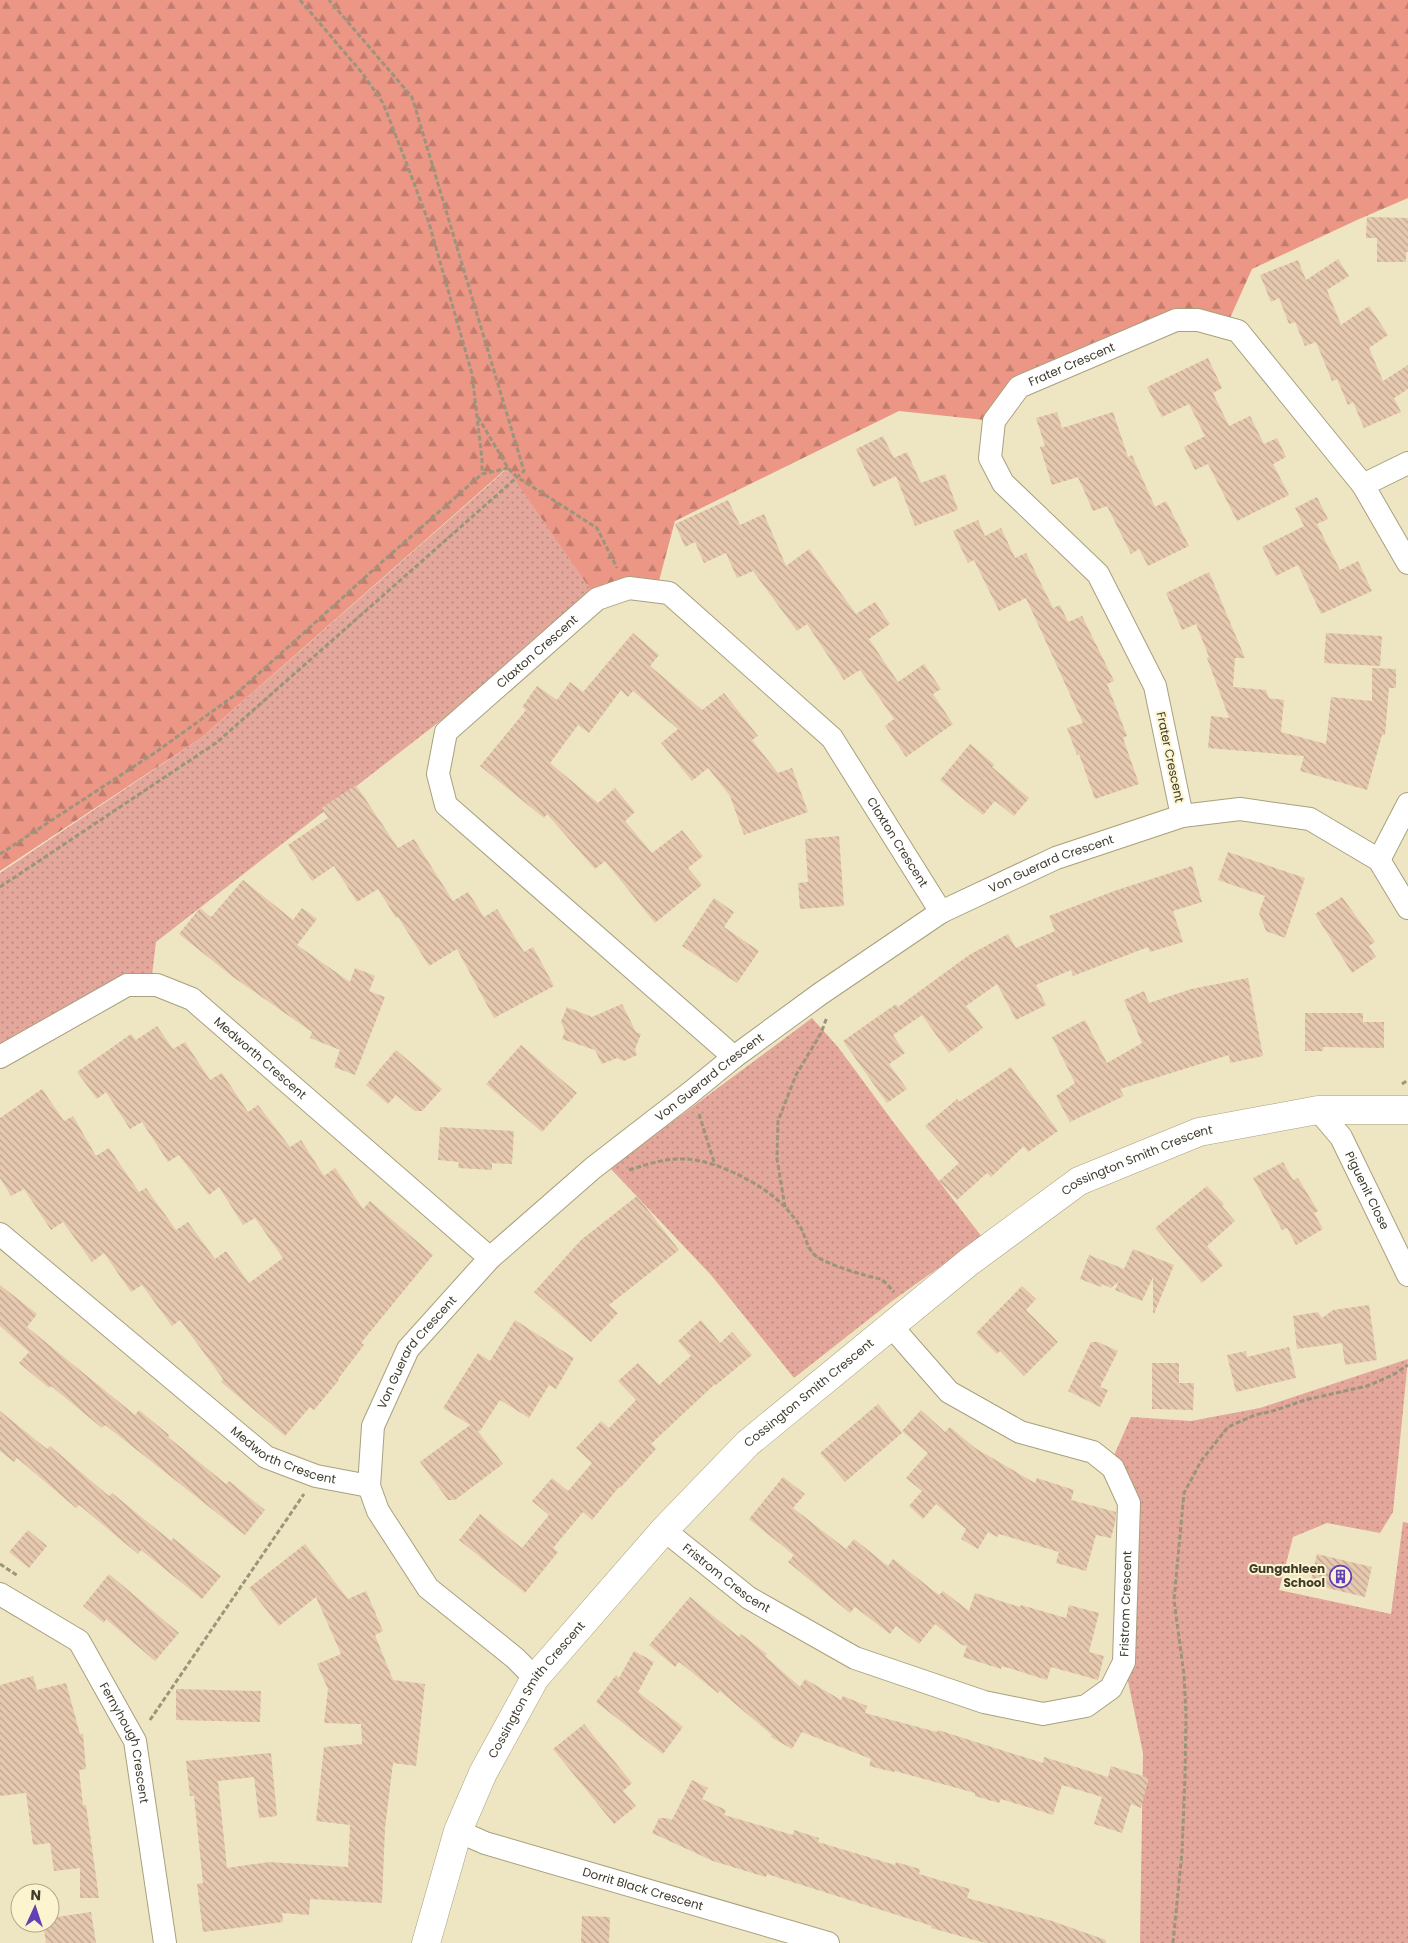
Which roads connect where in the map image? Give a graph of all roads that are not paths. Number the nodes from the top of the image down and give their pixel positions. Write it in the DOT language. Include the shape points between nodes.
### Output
graph roads {
  1 [pos="1408,462"];
  2 [pos="1363,485"];
  3 [pos="1408,563"];
  4 [pos="1408,804"];
  5 [pos="1182,816"];
  6 [pos="1379,860"];
  7 [pos="1408,908"];
  8 [pos="941,912"];
  9 [pos="0,1057"];
  10 [pos="734,1057"];
  11 [pos="1318,1110"];
  12 [pos="1408,1110"];
  13 [pos="0,1234"];
  14 [pos="490,1258"];
  15 [pos="1408,1275"];
  16 [pos="892,1327"];
  17 [pos="369,1486"];
  18 [pos="664,1530"];
  19 [pos="0,1594"];
  20 [pos="535,1678"];
  21 [pos="458,1831"];
  22 [pos="165,1943"];
  23 [pos="426,1943"];
  24 [pos="828,1943"];
  1 -- 2 [label="street"];
  2 -- 3 [label="street, Frater Crescent"];
  2 -- 5 [label="street, Frater Crescent" via="1238,331 1198,320 1176,320 1019,387 994,421 990,458 1003,483 1098,574 1155,686"];
  4 -- 6 [label="street"];
  5 -- 6 [label="street, Von Guerard Crescent" via="1240,809 1310,819"];
  5 -- 8 [label="street, Von Guerard Crescent" via="1056,858"];
  6 -- 7 [label="street, Von Guerard Crescent"];
  8 -- 10 [label="street, Von Guerard Crescent"];
  8 -- 10 [label="street, Claxton Crescent" via="832,738 669,593 629,588 597,599 446,732 438,774 446,804"];
  9 -- 14 [label="street, Medworth Crescent" via="127,986 157,985 192,999"];
  10 -- 14 [label="street, Von Guerard Crescent" via="592,1168"];
  11 -- 12 [label="street, Cossington Smith Crescent"];
  11 -- 15 [label="street, Piguenit Close" via="1341,1137"];
  11 -- 16 [label="street, Cossington Smith Crescent" via="1199,1132 1079,1182 969,1262"];
  13 -- 17 [label="street, Medworth Crescent" via="266,1457 316,1476"];
  14 -- 17 [label="street, Von Guerard Crescent" via="408,1349 373,1426"];
  16 -- 18 [label="street, Cossington Smith Crescent" via="748,1443"];
  16 -- 18 [label="street, Fristrom Crescent" via="949,1392 1020,1432 1093,1452 1113,1468 1129,1503 1124,1662 1110,1688 1086,1706 1043,1714 984,1702 855,1658 749,1598"];
  17 -- 20 [label="street, Von Guerard Crescent" via="378,1511 428,1588 516,1658"];
  18 -- 20 [label="street, Cossington Smith Crescent"];
  19 -- 22 [label="street, Fernyhough Crescent" via="79,1642 135,1741"];
  20 -- 21 [label="street, Cossington Smith Crescent" via="482,1773"];
  21 -- 23 [label="street, Cossington Smith Crescent"];
  21 -- 24 [label="street, Dorrit Black Crescent" via="485,1843"];
}
